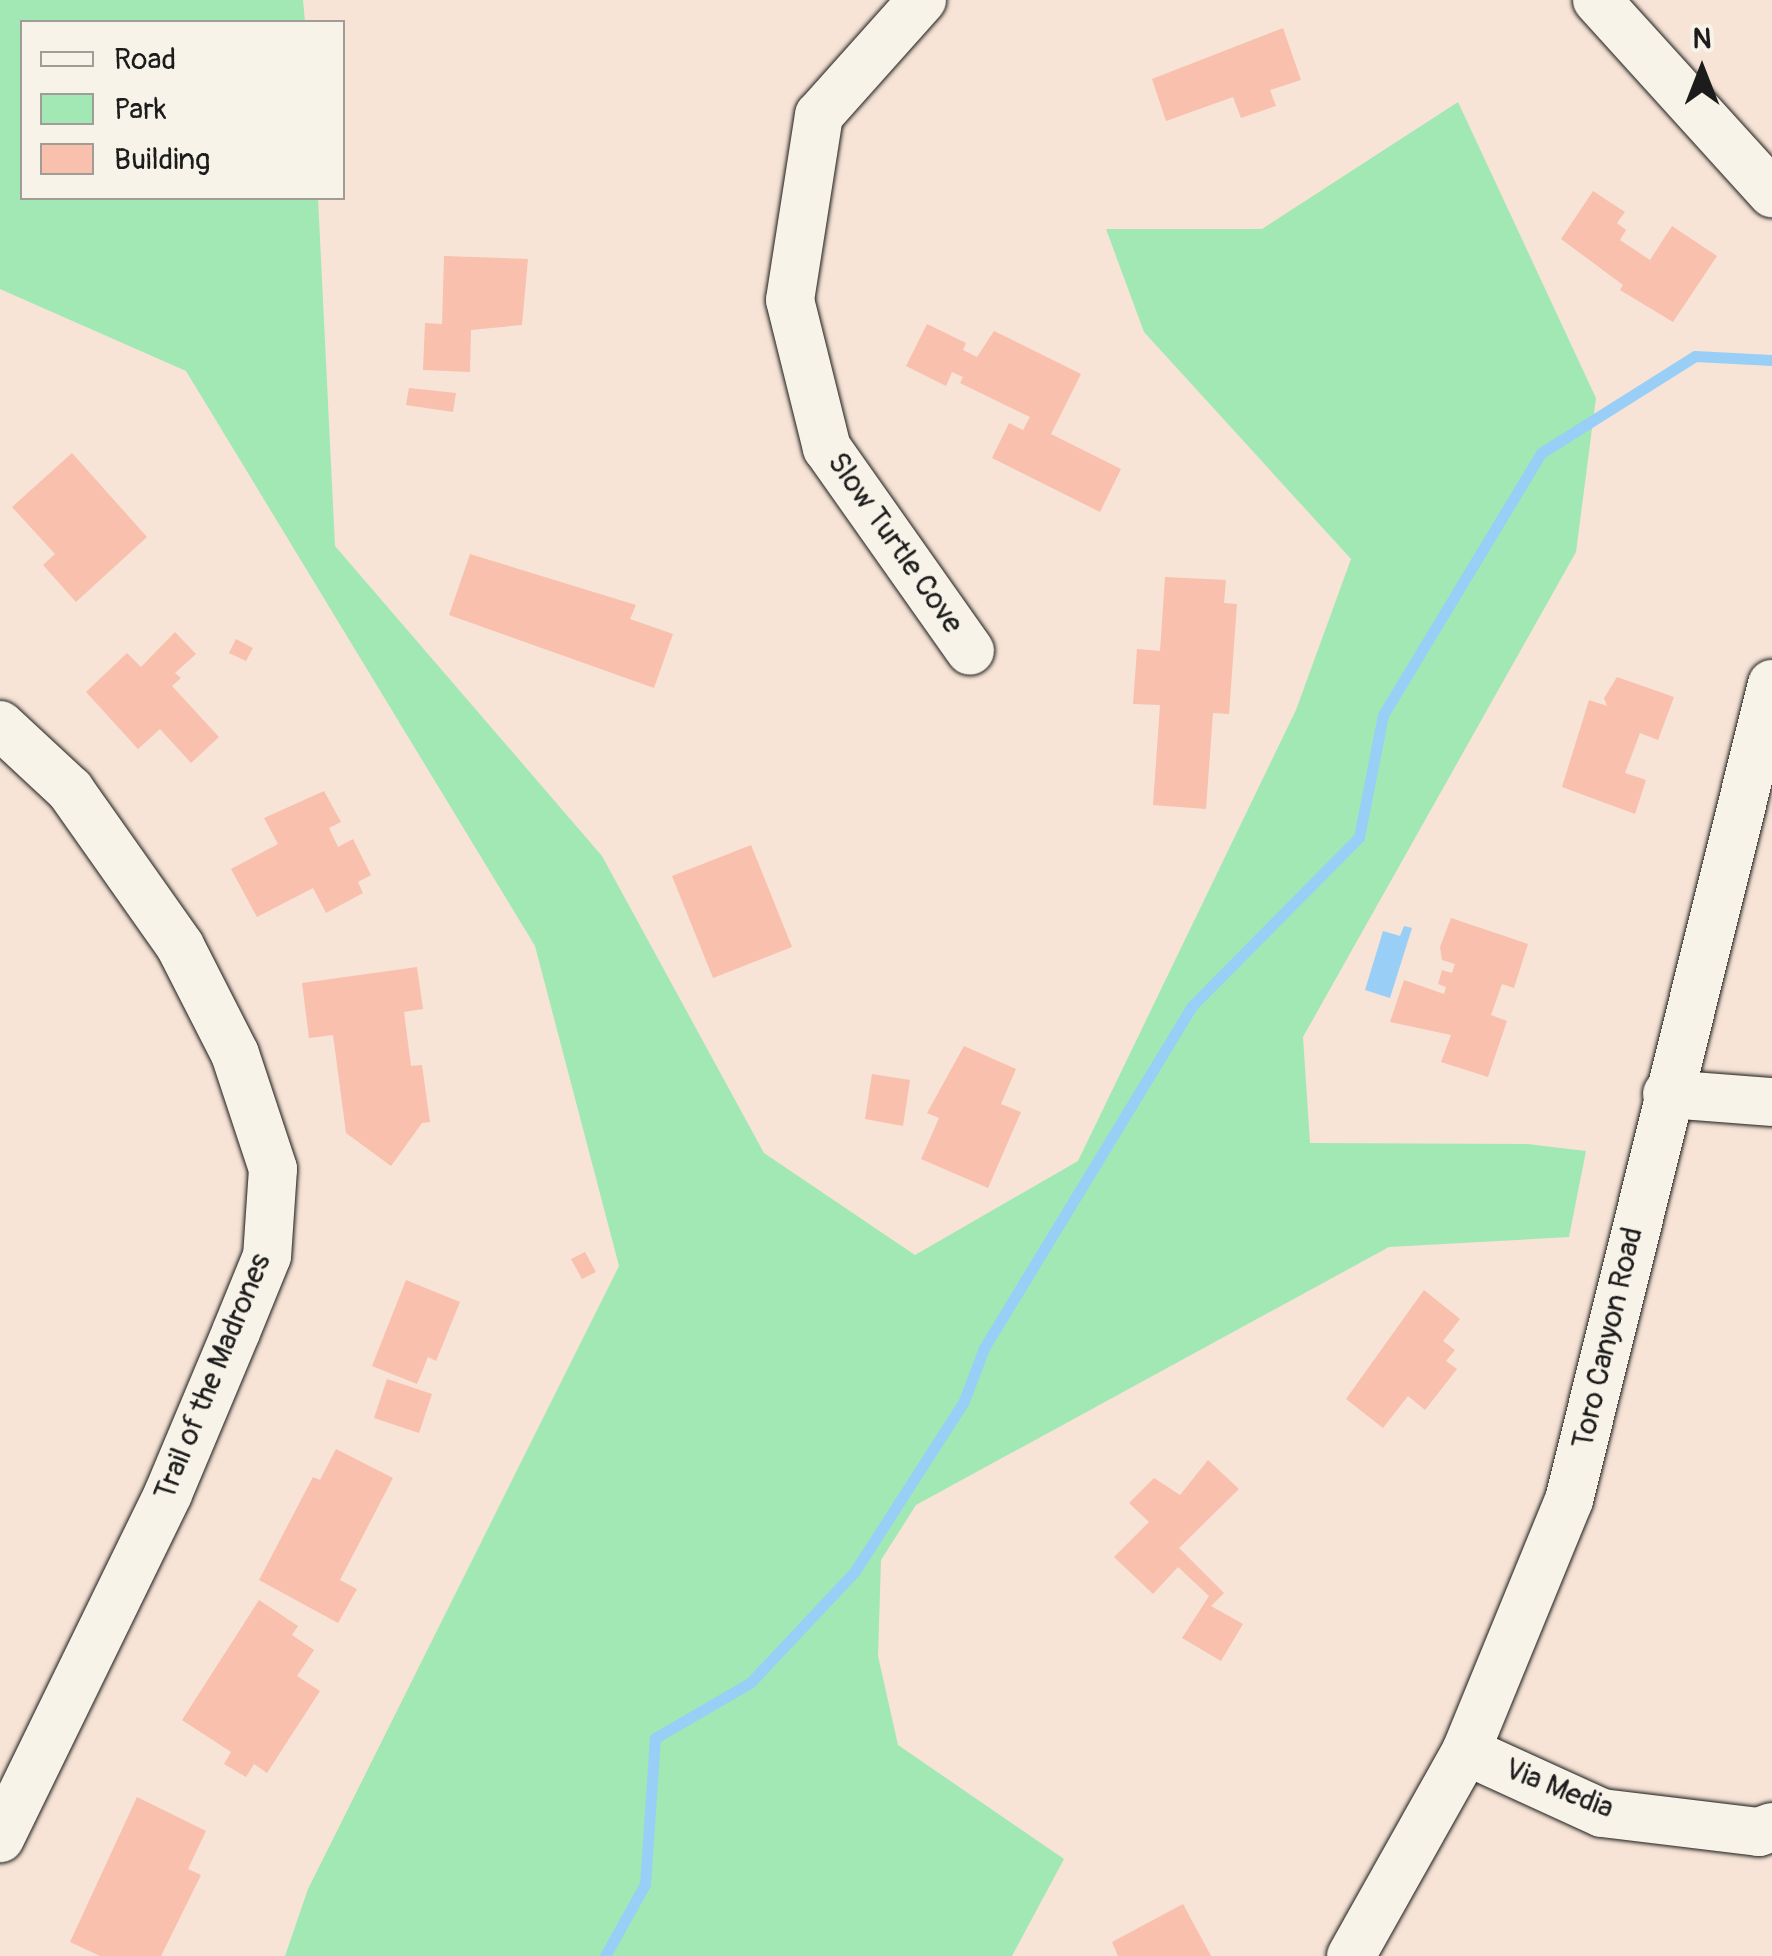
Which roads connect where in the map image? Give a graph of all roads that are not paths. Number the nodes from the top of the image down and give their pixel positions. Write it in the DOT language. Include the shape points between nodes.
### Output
graph roads {
  1 [pos="922,0"];
  2 [pos="1597,0"];
  3 [pos="1772,194"];
  4 [pos="970,651"];
  5 [pos="1772,684"];
  6 [pos="0,725"];
  7 [pos="1666,1094"];
  8 [pos="1772,1102"];
  9 [pos="1466,1751"];
  10 [pos="1772,1827"];
  11 [pos="0,1838"];
  12 [pos="1351,1956"];
  1 -- 4 [label="street, Slow Turtle Cove" via="818,115 790,300 827,448"];
  2 -- 3 [label="street"];
  5 -- 7 [label="street, Toro Canyon Road"];
  6 -- 11 [label="street, Trail of the Madrones" via="70,790 180,946 235,1054 273,1169 267,1256 236,1332 168,1494"];
  7 -- 8 [label="street"];
  7 -- 9 [label="street, Toro Canyon Road" via="1569,1500"];
  9 -- 10 [label="street, Via Media" via="1602,1813 1759,1832"];
  9 -- 12 [label="street, Toro Canyon Road"];
}
